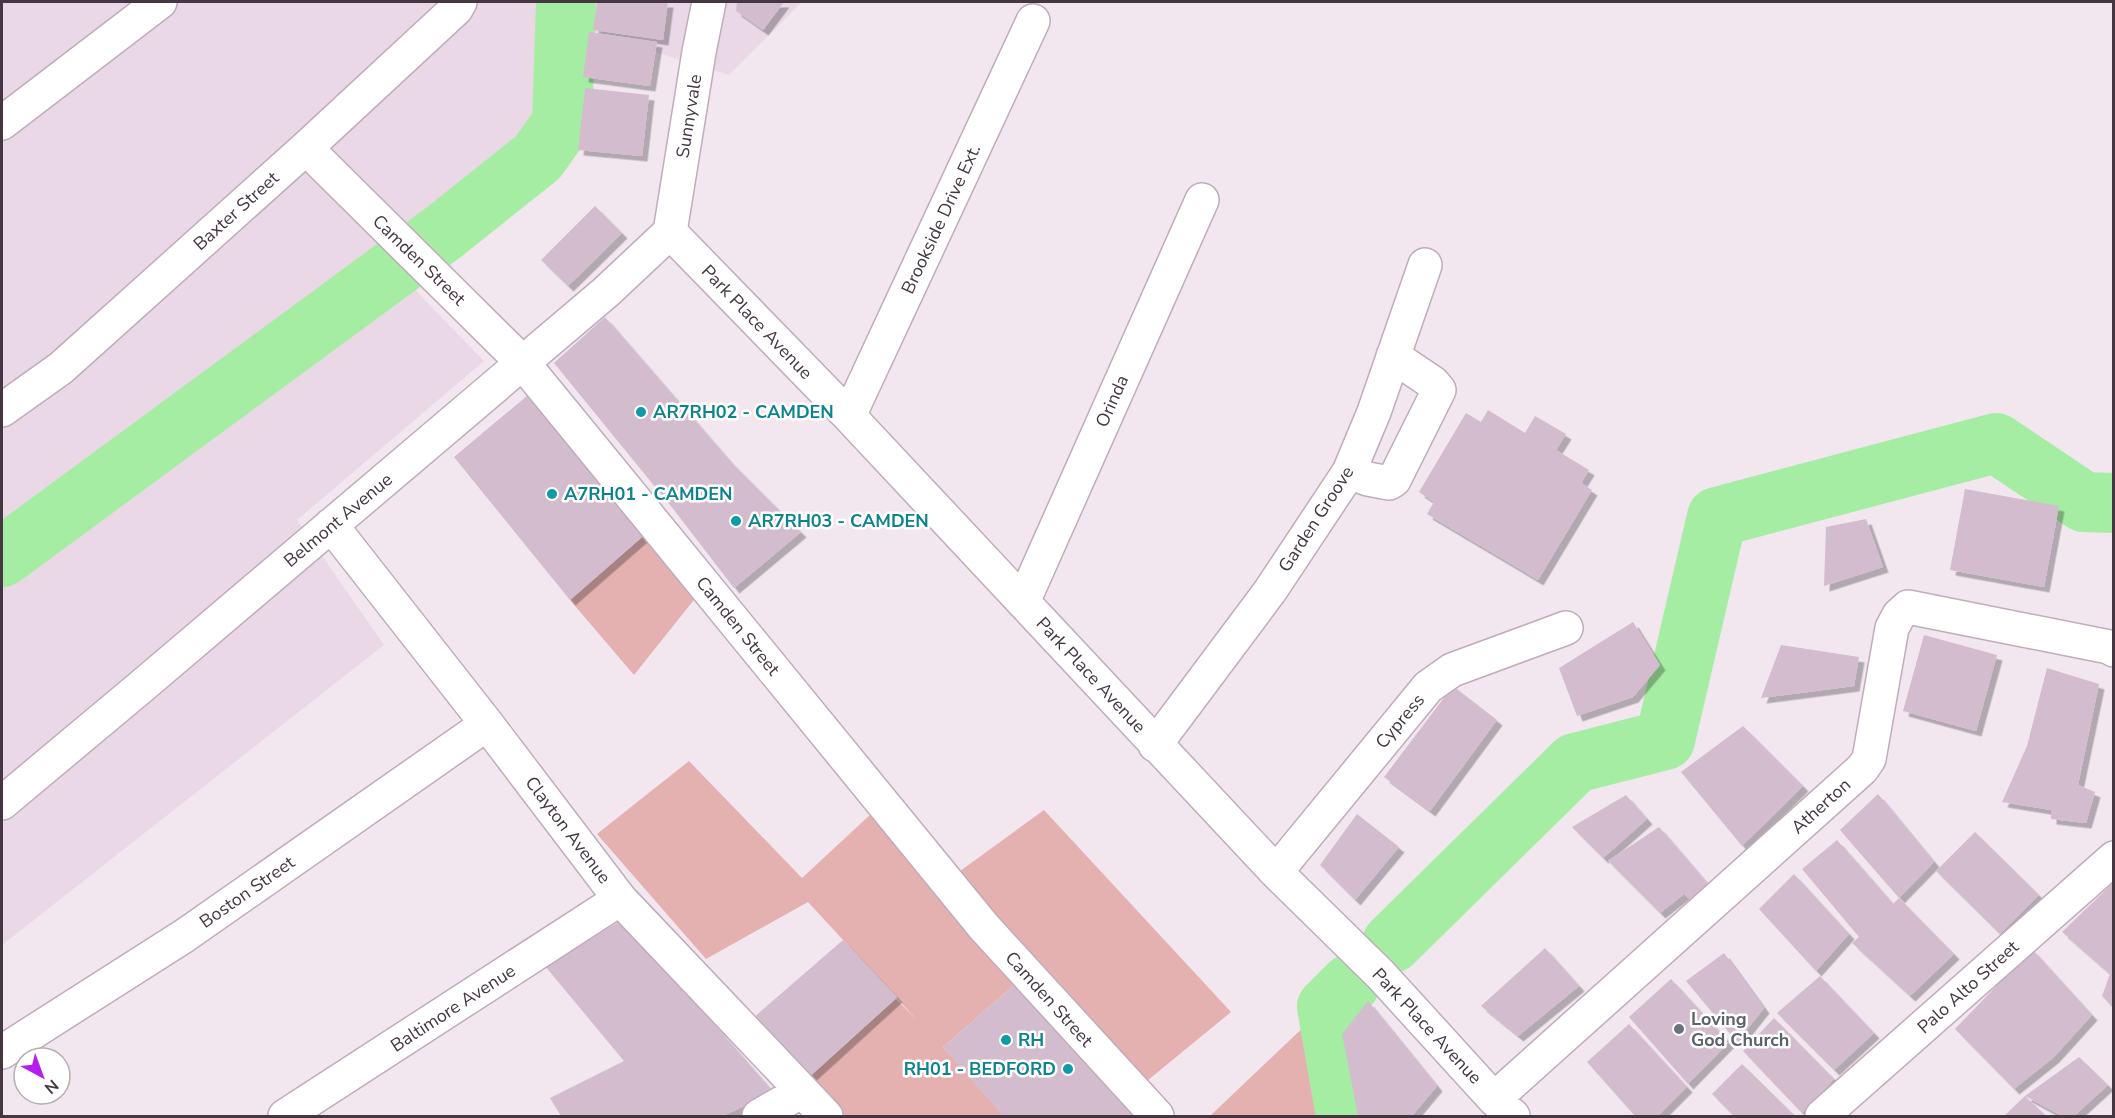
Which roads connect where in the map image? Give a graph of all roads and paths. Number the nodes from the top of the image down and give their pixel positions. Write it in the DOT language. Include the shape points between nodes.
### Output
graph roads {
  1 [pos="160,2"];
  2 [pos="460,2"];
  3 [pos="709,2"];
  4 [pos="1033,21"];
  5 [pos="2,123"];
  6 [pos="306,148"];
  7 [pos="1202,200"];
  8 [pos="670,232"];
  9 [pos="1425,265"];
  10 [pos="1393,356"];
  11 [pos="523,363"];
  12 [pos="2,410"];
  13 [pos="849,416"];
  14 [pos="1349,472"];
  15 [pos="331,525"];
  16 [pos="1023,602"];
  17 [pos="1566,628"];
  18 [pos="2114,650"];
  19 [pos="487,724"];
  20 [pos="1155,745"];
  21 [pos="2,803"];
  22 [pos="2114,858"];
  23 [pos="1276,872"];
  24 [pos="621,899"];
  25 [pos="2,1052"];
  26 [pos="802,1091"];
  27 [pos="1501,1111"];
  28 [pos="285,1116"];
  29 [pos="759,1116"];
  30 [pos="826,1116"];
  31 [pos="1156,1116"];
  32 [pos="1822,1116"];
  1 -- 5 [label="street"];
  2 -- 6 [label="street, Baxter Street"];
  3 -- 8 [label="street, Sunnyvale"];
  4 -- 13 [label="street, Brookside Drive Ext."];
  6 -- 11 [label="street, Camden Street"];
  6 -- 12 [label="street, Baxter Street" via="61,368"];
  7 -- 16 [label="street, Orinda"];
  8 -- 11 [label="street, Belmont Avenue"];
  8 -- 13 [label="street, Park Place Avenue"];
  9 -- 10 [label="street, Garden Groove"];
  10 -- 14 [label="street, Garden Groove"];
  10 -- 14 [label="street" via="1439,390 1394,480 1389,483"];
  11 -- 15 [label="street, Belmont Avenue"];
  11 -- 31 [label="street, Camden Street" via="984,927"];
  13 -- 16 [label="street, Park Place Avenue"];
  14 -- 20 [label="street, Garden Groove" via="1270,591"];
  15 -- 19 [label="street, Clayton Avenue"];
  15 -- 21 [label="street, Belmont Avenue"];
  16 -- 20 [label="street, Park Place Avenue"];
  17 -- 23 [label="street, Cypress" via="1452,670 1428,687"];
  18 -- 27 [label="street, Atherton" via="1908,607 1892,628 1869,759 1862,769"];
  19 -- 24 [label="street, Clayton Avenue"];
  19 -- 25 [label="street, Boston Street" via="184,936"];
  20 -- 23 [label="street, Park Place Avenue"];
  22 -- 32 [label="street, Palo Alto Street"];
  23 -- 27 [label="street, Park Place Avenue" via="1381,975"];
  24 -- 26 [label="street, Clayton Avenue"];
  24 -- 28 [label="street, Baltimore Avenue"];
  26 -- 29 [label="street"];
  26 -- 30 [label="street, Clayton Avenue"];
}
